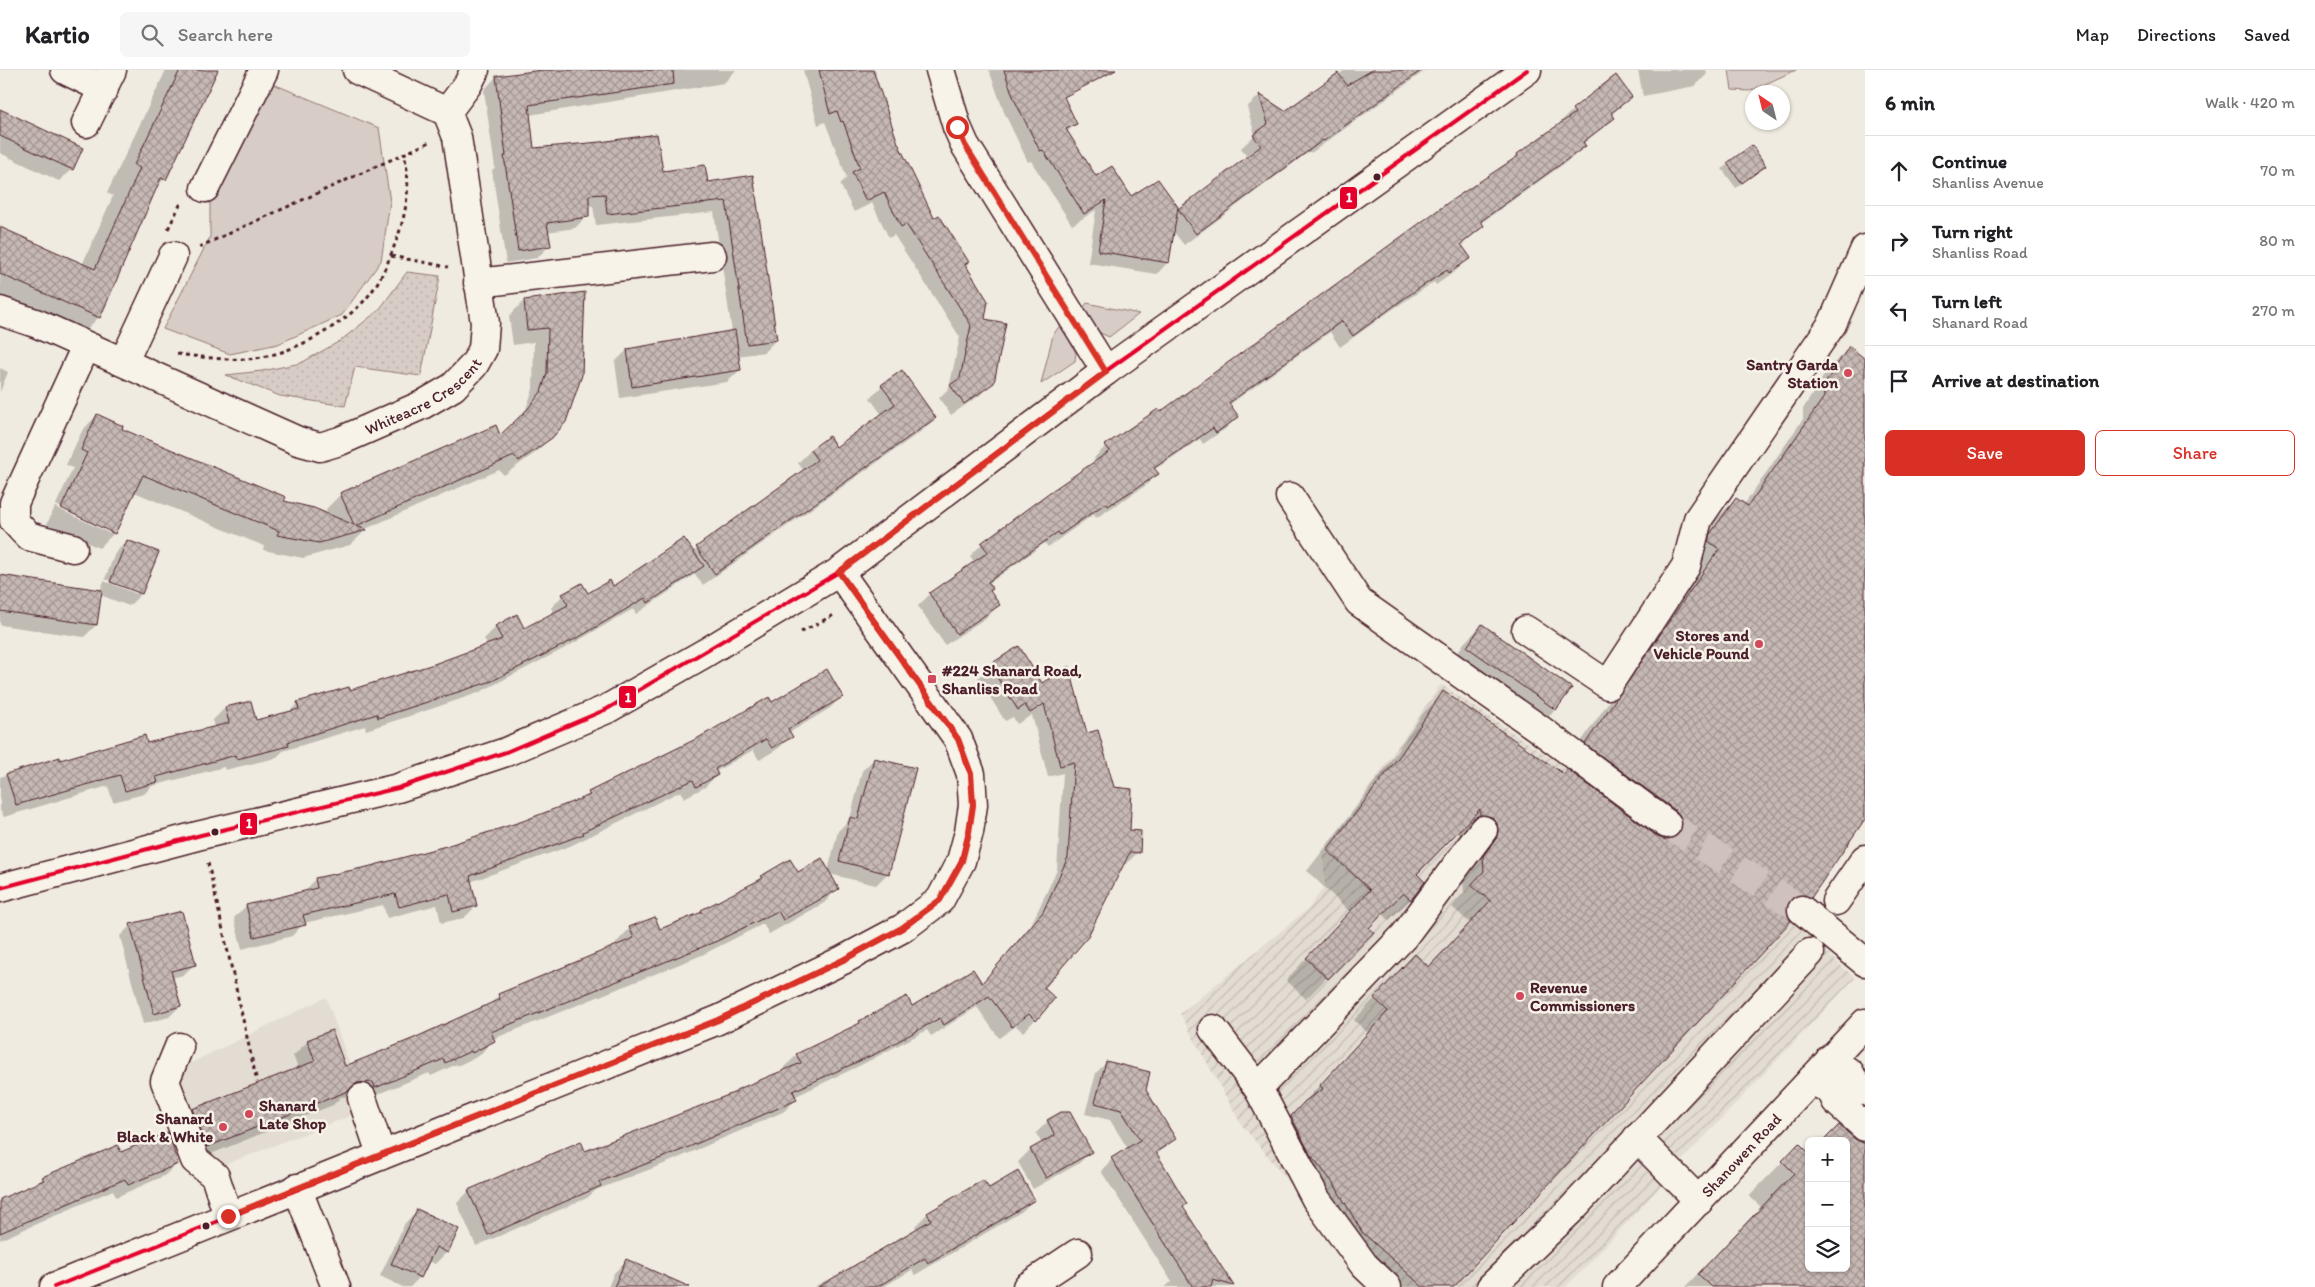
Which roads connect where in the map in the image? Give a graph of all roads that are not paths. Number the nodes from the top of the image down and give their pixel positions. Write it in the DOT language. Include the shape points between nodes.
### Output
graph roads {
  1 [pos="65,70"];
  2 [pos="264,70"];
  3 [pos="475,70"];
  4 [pos="940,70"];
  5 [pos="1527,70"];
  6 [pos="361,71"];
  7 [pos="108,79"];
  8 [pos="447,112"];
  9 [pos="86,123"];
  10 [pos="205,188"];
  11 [pos="1865,249"];
  12 [pos="183,253"];
  13 [pos="712,256"];
  14 [pos="478,283"];
  15 [pos="0,311"];
  16 [pos="86,346"];
  17 [pos="124,361"];
  18 [pos="1106,372"];
  19 [pos="1290,497"];
  20 [pos="73,548"];
  21 [pos="839,572"];
  22 [pos="1526,630"];
  23 [pos="1667,824"];
  24 [pos="1484,830"];
  25 [pos="1865,859"];
  26 [pos="0,888"];
  27 [pos="1836,901"];
  28 [pos="1802,910"];
  29 [pos="1810,953"];
  30 [pos="1865,962"];
  31 [pos="1865,1022"];
  32 [pos="1213,1029"];
  33 [pos="179,1047"];
  34 [pos="1830,1059"];
  35 [pos="1812,1079"];
  36 [pos="1258,1088"];
  37 [pos="1865,1091"];
  38 [pos="362,1098"];
  39 [pos="1865,1127"];
  40 [pos="1637,1138"];
  41 [pos="381,1154"];
  42 [pos="297,1188"];
  43 [pos="1699,1202"];
  44 [pos="228,1216"];
  45 [pos="1078,1253"];
  46 [pos="54,1287"];
  47 [pos="336,1287"];
  48 [pos="1027,1287"];
  49 [pos="1387,1287"];
  50 [pos="1491,1287"];
  51 [pos="1617,1287"];
  1 -- 7 [label="street"];
  2 -- 10 [label="street"];
  3 -- 8 [label="street"];
  4 -- 18 [label="street" via="965,145"];
  5 -- 18 [label="street"];
  6 -- 8 [label="street"];
  7 -- 9 [label="street"];
  8 -- 14 [label="street, Whiteacre Crescent" via="457,137"];
  11 -- 22 [label="street" via="1832,324 1698,519 1686,566 1608,685"];
  12 -- 17 [label="street"];
  13 -- 14 [label="street"];
  14 -- 17 [label="street, Whiteacre Crescent" via="485,323 483,349 474,365 453,387 422,405 320,447 298,441"];
  15 -- 16 [label="street, Whiteacre Crescent"];
  16 -- 17 [label="street, Whiteacre Crescent"];
  16 -- 20 [label="street" via="14,503 14,521 28,536"];
  18 -- 21 [label="street"];
  19 -- 23 [label="street" via="1359,602"];
  21 -- 26 [label="street" via="606,709 506,752 398,788 201,834"];
  21 -- 41 [label="street" via="958,739 971,774 973,805 962,861 940,900 902,928 843,960 718,1020"];
  24 -- 36 [label="street" via="1404,936"];
  25 -- 27 [label="street"];
  28 -- 30 [label="street"];
  29 -- 40 [label="street"];
  31 -- 34 [label="street, Shanowen Road"];
  32 -- 36 [label="street"];
  33 -- 44 [label="street" via="165,1081 195,1160 215,1176"];
  34 -- 35 [label="street, Shanowen Road"];
  34 -- 37 [label="street" via="1850,1073"];
  35 -- 39 [label="street" via="1832,1092 1836,1101"];
  35 -- 43 [label="street, Shanowen Road"];
  36 -- 49 [label="street" via="1316,1199 1364,1265"];
  38 -- 41 [label="street"];
  40 -- 43 [label="street"];
  40 -- 50 [label="street" via="1570,1211"];
  41 -- 42 [label="street"];
  42 -- 44 [label="street"];
  42 -- 47 [label="street"];
  43 -- 51 [label="street, Shanowen Road"];
  44 -- 46 [label="street"];
  45 -- 48 [label="street"];
}
